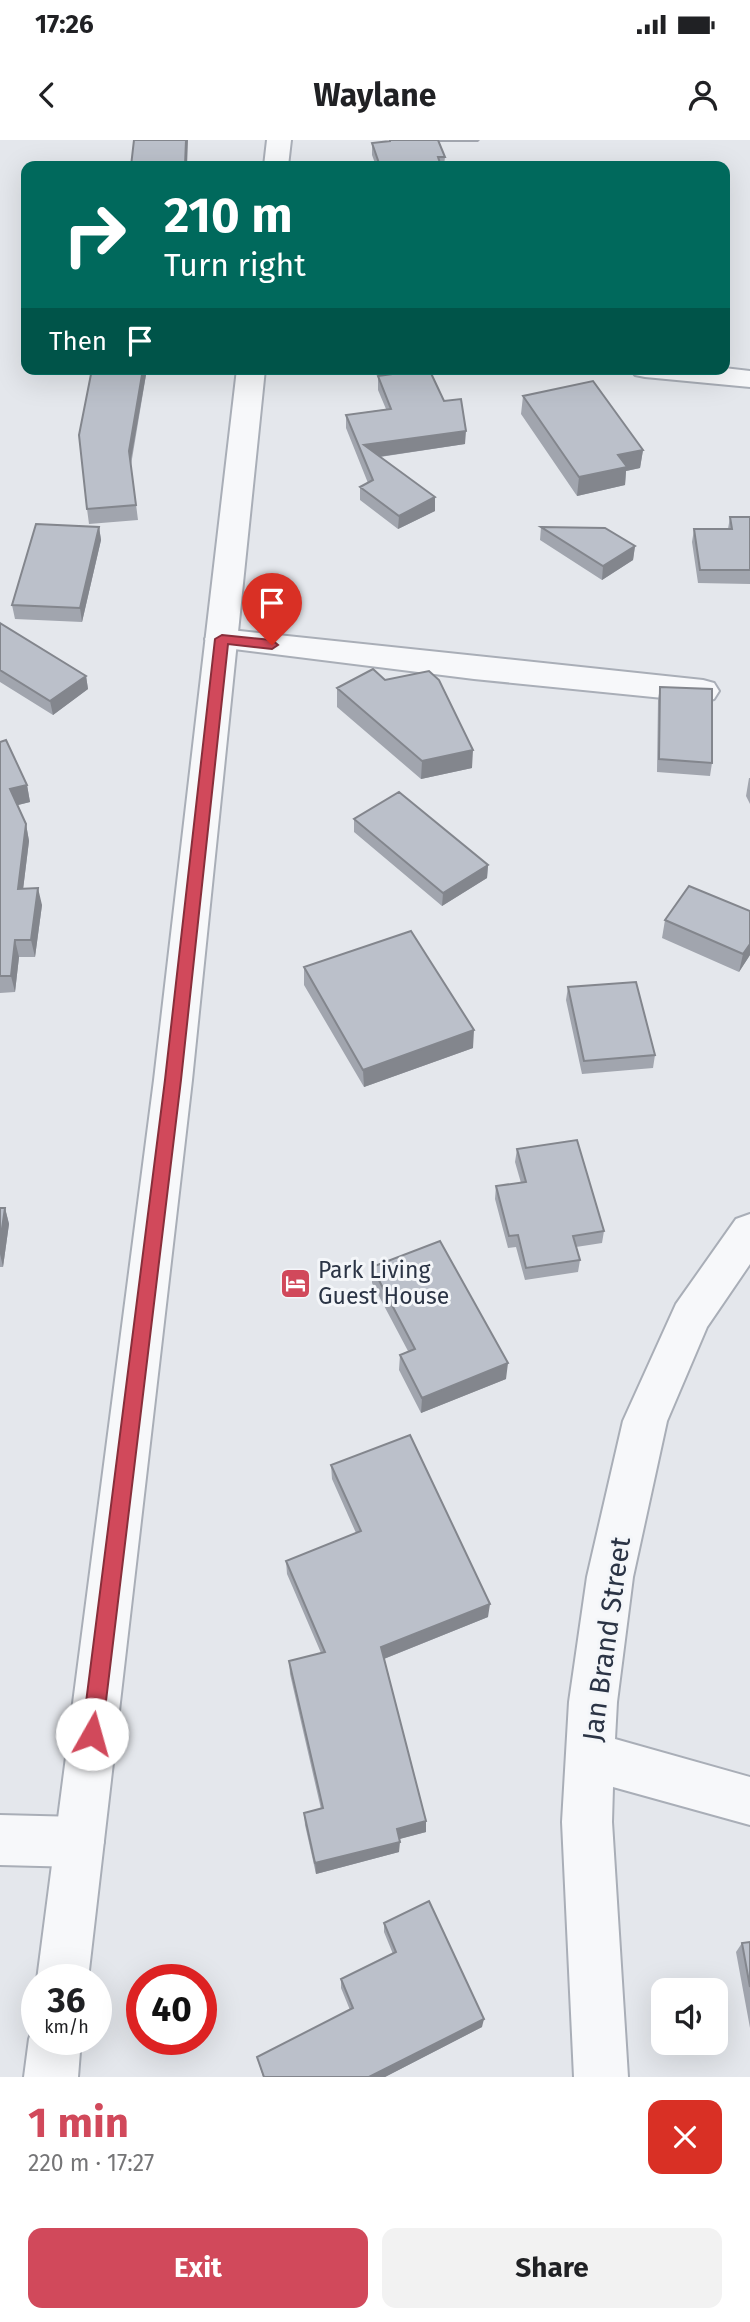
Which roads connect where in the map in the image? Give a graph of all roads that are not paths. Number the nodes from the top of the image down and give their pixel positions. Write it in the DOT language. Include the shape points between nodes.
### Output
graph roads {
  1 [pos="279,140"];
  2 [pos="277,161"];
  3 [pos="250,375"];
  4 [pos="702,375"];
  5 [pos="750,380"];
  6 [pos="222,639"];
  7 [pos="703,691"];
  8 [pos="750,1231"];
  9 [pos="590,1756"];
  10 [pos="750,1801"];
  11 [pos="0,1840"];
  12 [pos="79,1842"];
  13 [pos="64,1964"];
  14 [pos="53,2055"];
  15 [pos="51,2077"];
  16 [pos="601,2077"];
  1 -- 2 [label="street"];
  3 -- 6 [label="street"];
  4 -- 5 [label="street"];
  6 -- 7 [label="street"];
  6 -- 12 [label="street"];
  8 -- 9 [label="street, Jan Brand Street" via="691,1317 645,1421 610,1577"];
  9 -- 10 [label="street"];
  9 -- 16 [label="street, Jan Brand Street" via="587,1822"];
  11 -- 12 [label="street"];
  12 -- 13 [label="street"];
  14 -- 15 [label="street"];
}
